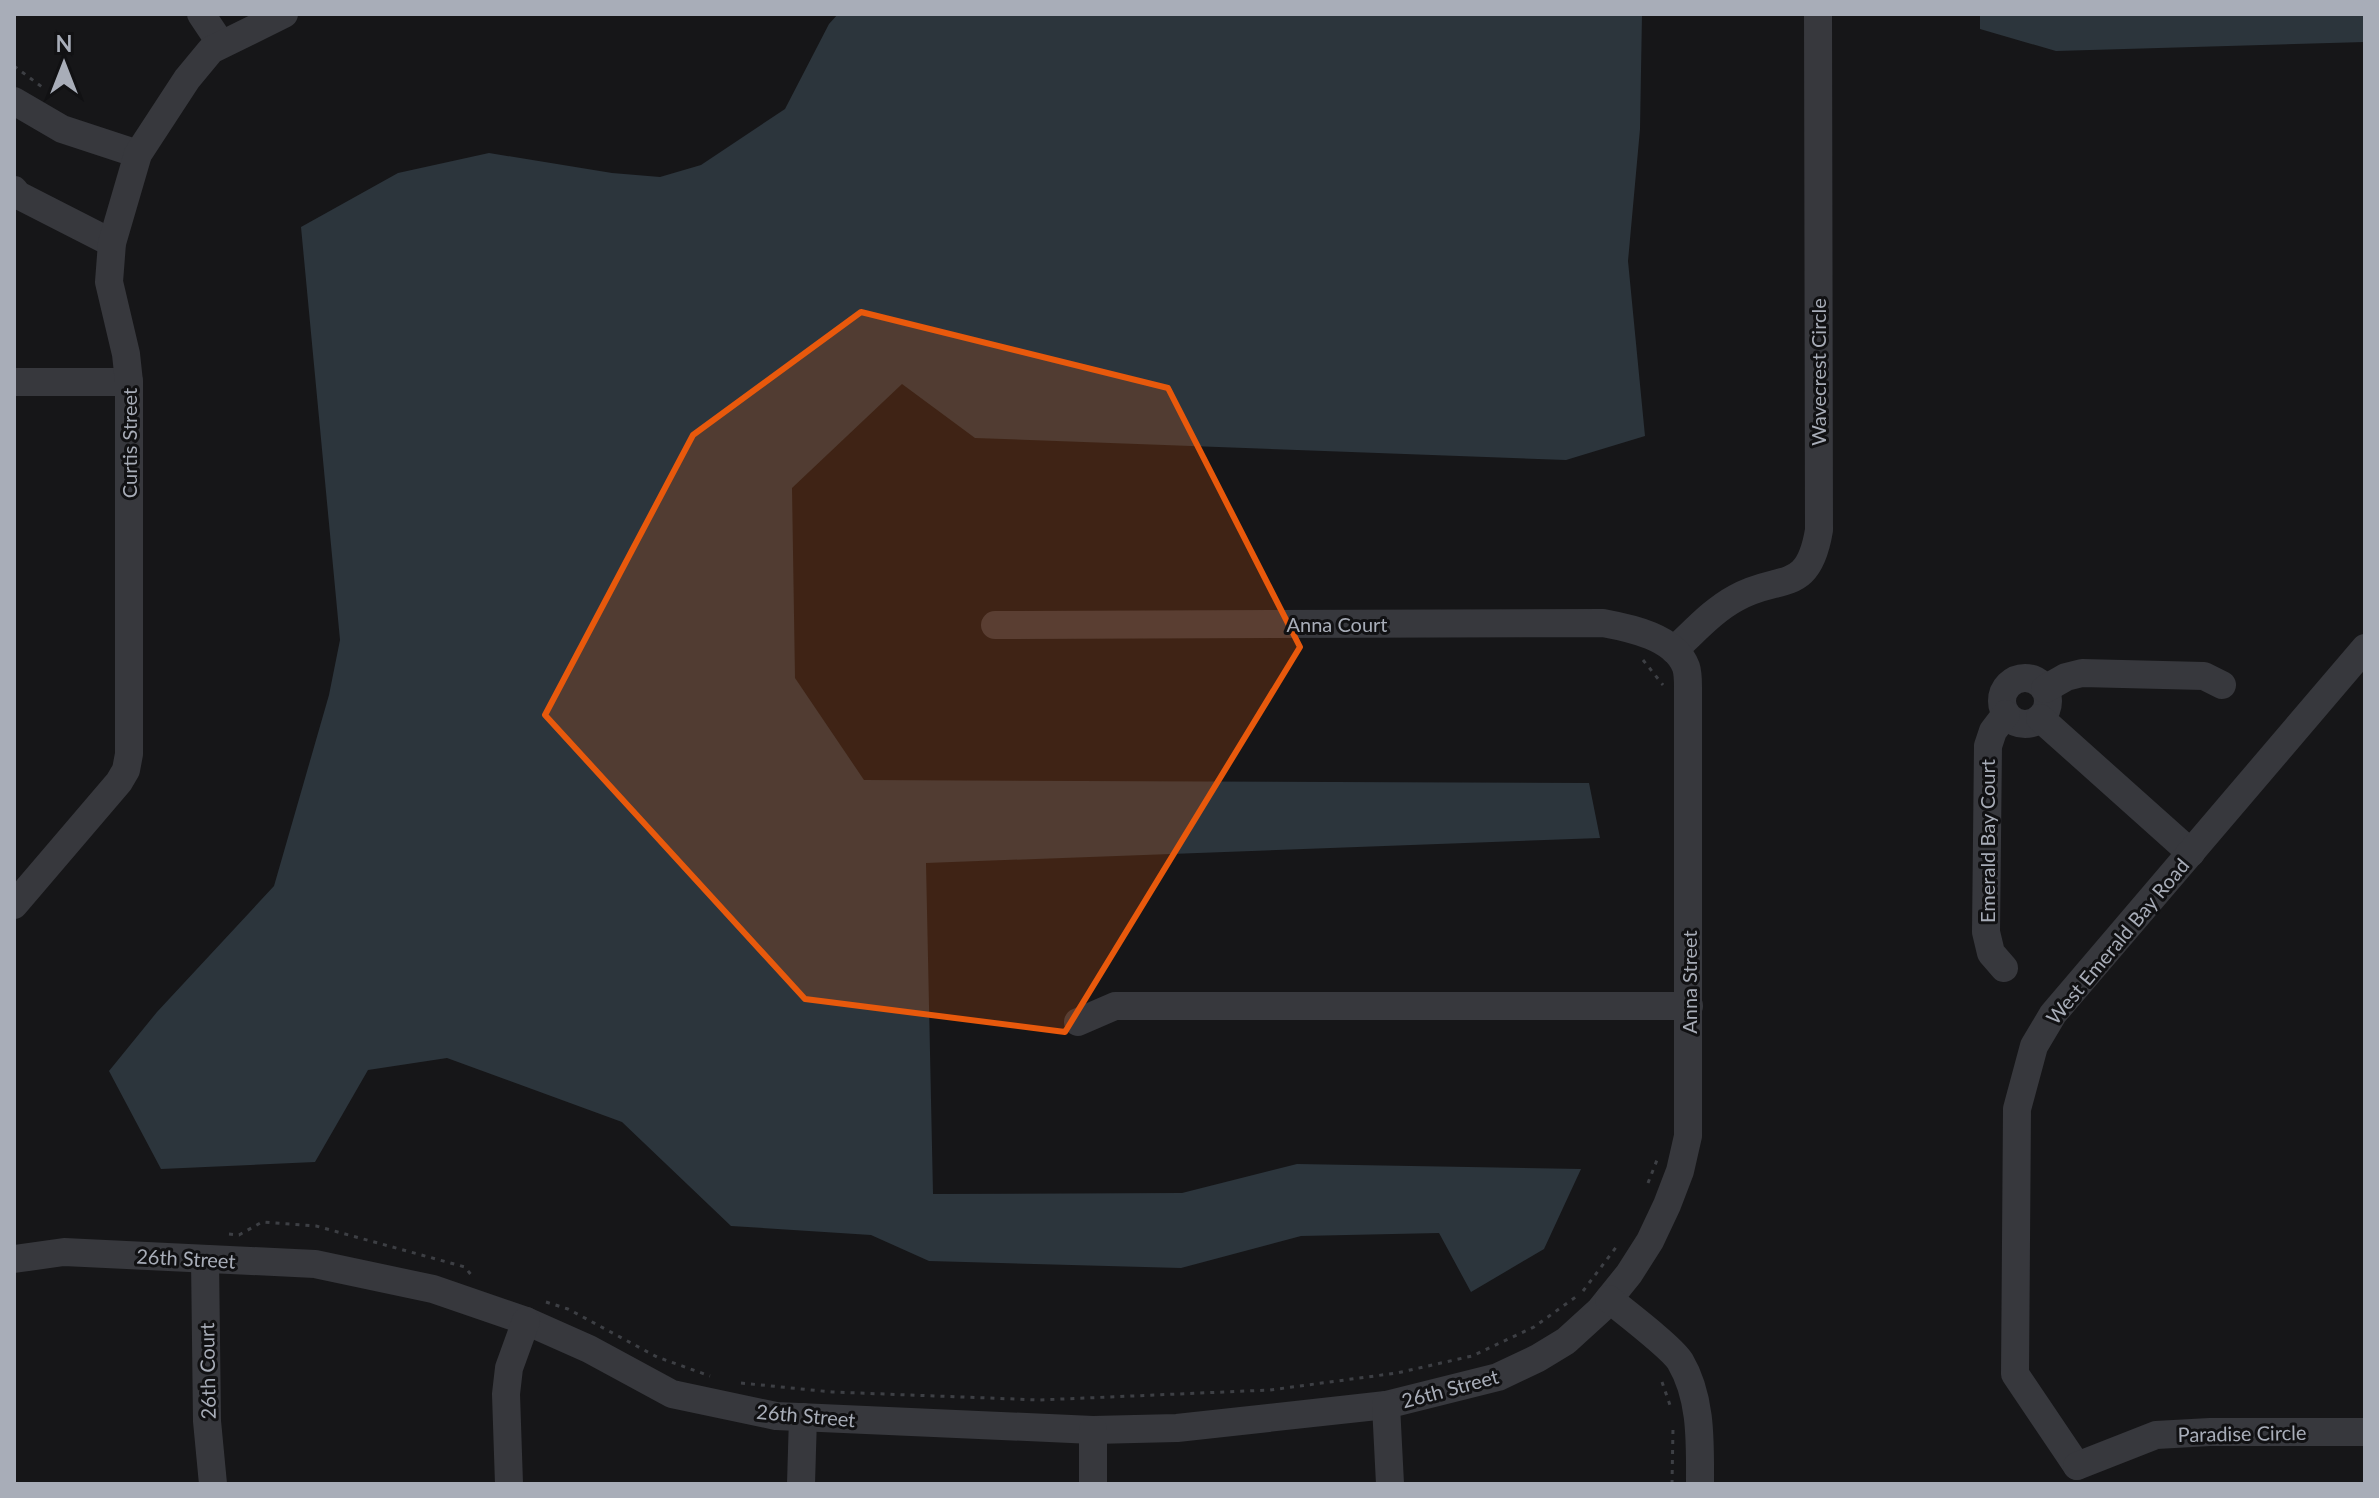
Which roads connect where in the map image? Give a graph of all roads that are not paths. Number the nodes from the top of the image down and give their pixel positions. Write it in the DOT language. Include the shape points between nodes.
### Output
graph roads {
  1 [pos="201,14"];
  2 [pos="284,14"];
  3 [pos="1818,14"];
  4 [pos="221,44"];
  5 [pos="14,101"];
  6 [pos="138,154"];
  7 [pos="14,190"];
  8 [pos="112,243"];
  9 [pos="14,382"];
  10 [pos="129,382"];
  11 [pos="995,625"];
  12 [pos="1664,644"];
  13 [pos="2365,648"];
  14 [pos="2222,685"];
  15 [pos="2045,689"];
  16 [pos="2006,714"];
  17 [pos="2040,718"];
  18 [pos="2191,853"];
  19 [pos="14,905"];
  20 [pos="2004,968"];
  21 [pos="1689,1006"];
  22 [pos="1078,1022"];
  23 [pos="14,1259"];
  24 [pos="205,1259"];
  25 [pos="1605,1304"];
  26 [pos="532,1310"];
  27 [pos="1386,1405"];
  28 [pos="803,1417"];
  29 [pos="1093,1430"];
  30 [pos="2365,1432"];
  31 [pos="2070,1475"];
  32 [pos="213,1484"];
  33 [pos="509,1484"];
  34 [pos="801,1484"];
  35 [pos="1093,1484"];
  36 [pos="1390,1484"];
  37 [pos="1700,1484"];
  1 -- 4 [label="street"];
  2 -- 4 [label="street, Curtis Street"];
  3 -- 12 [label="street, Wavecrest Circle" via="1816,548 1808,567 1793,579 1740,595"];
  4 -- 6 [label="street, Curtis Street" via="201,60"];
  5 -- 6 [label="street" via="62,129"];
  6 -- 8 [label="street, Curtis Street"];
  7 -- 8 [label="street"];
  8 -- 10 [label="street, Curtis Street" via="109,282"];
  9 -- 10 [label="street"];
  10 -- 19 [label="street, Curtis Street" via="126,770"];
  11 -- 12 [label="street, Anna Court" via="1603,623 1631,628"];
  12 -- 21 [label="street, Anna Street" via="1686,667 1688,687"];
  13 -- 18 [label="street, West Emerald Bay Road"];
  14 -- 15 [label="street" via="2204,676 2082,673"];
  15 -- 16 [label="street, Emerald Bay Court" via="2033,679 2012,681 2002,700"];
  15 -- 17 [label="street" via="2047,705"];
  16 -- 17 [label="street" via="2026,724"];
  16 -- 20 [label="street, Emerald Bay Court" via="1988,746 1986,932 1991,953"];
  17 -- 18 [label="street"];
  18 -- 31 [label="street, West Emerald Bay Road" via="2053,1014 2034,1046 2017,1109 2015,1374"];
  21 -- 22 [label="street" via="1115,1006"];
  21 -- 25 [label="street, Anna Street" via="1688,1136 1680,1171 1650,1241"];
  23 -- 24 [label="street, 26th Street" via="64,1252"];
  24 -- 26 [label="street, 26th Street" via="315,1264"];
  24 -- 32 [label="street, 26th Court"];
  25 -- 27 [label="street, 26th Street" via="1566,1341 1498,1377"];
  25 -- 37 [label="street" via="1679,1359 1694,1394"];
  26 -- 28 [label="street, 26th Street" via="589,1349 672,1394"];
  26 -- 33 [label="street" via="509,1368"];
  27 -- 29 [label="street, 26th Street" via="1177,1428"];
  27 -- 36 [label="street"];
  28 -- 29 [label="street, 26th Street"];
  28 -- 34 [label="street"];
  29 -- 35 [label="street"];
  30 -- 31 [label="street, Paradise Circle" via="2156,1435"];
}
